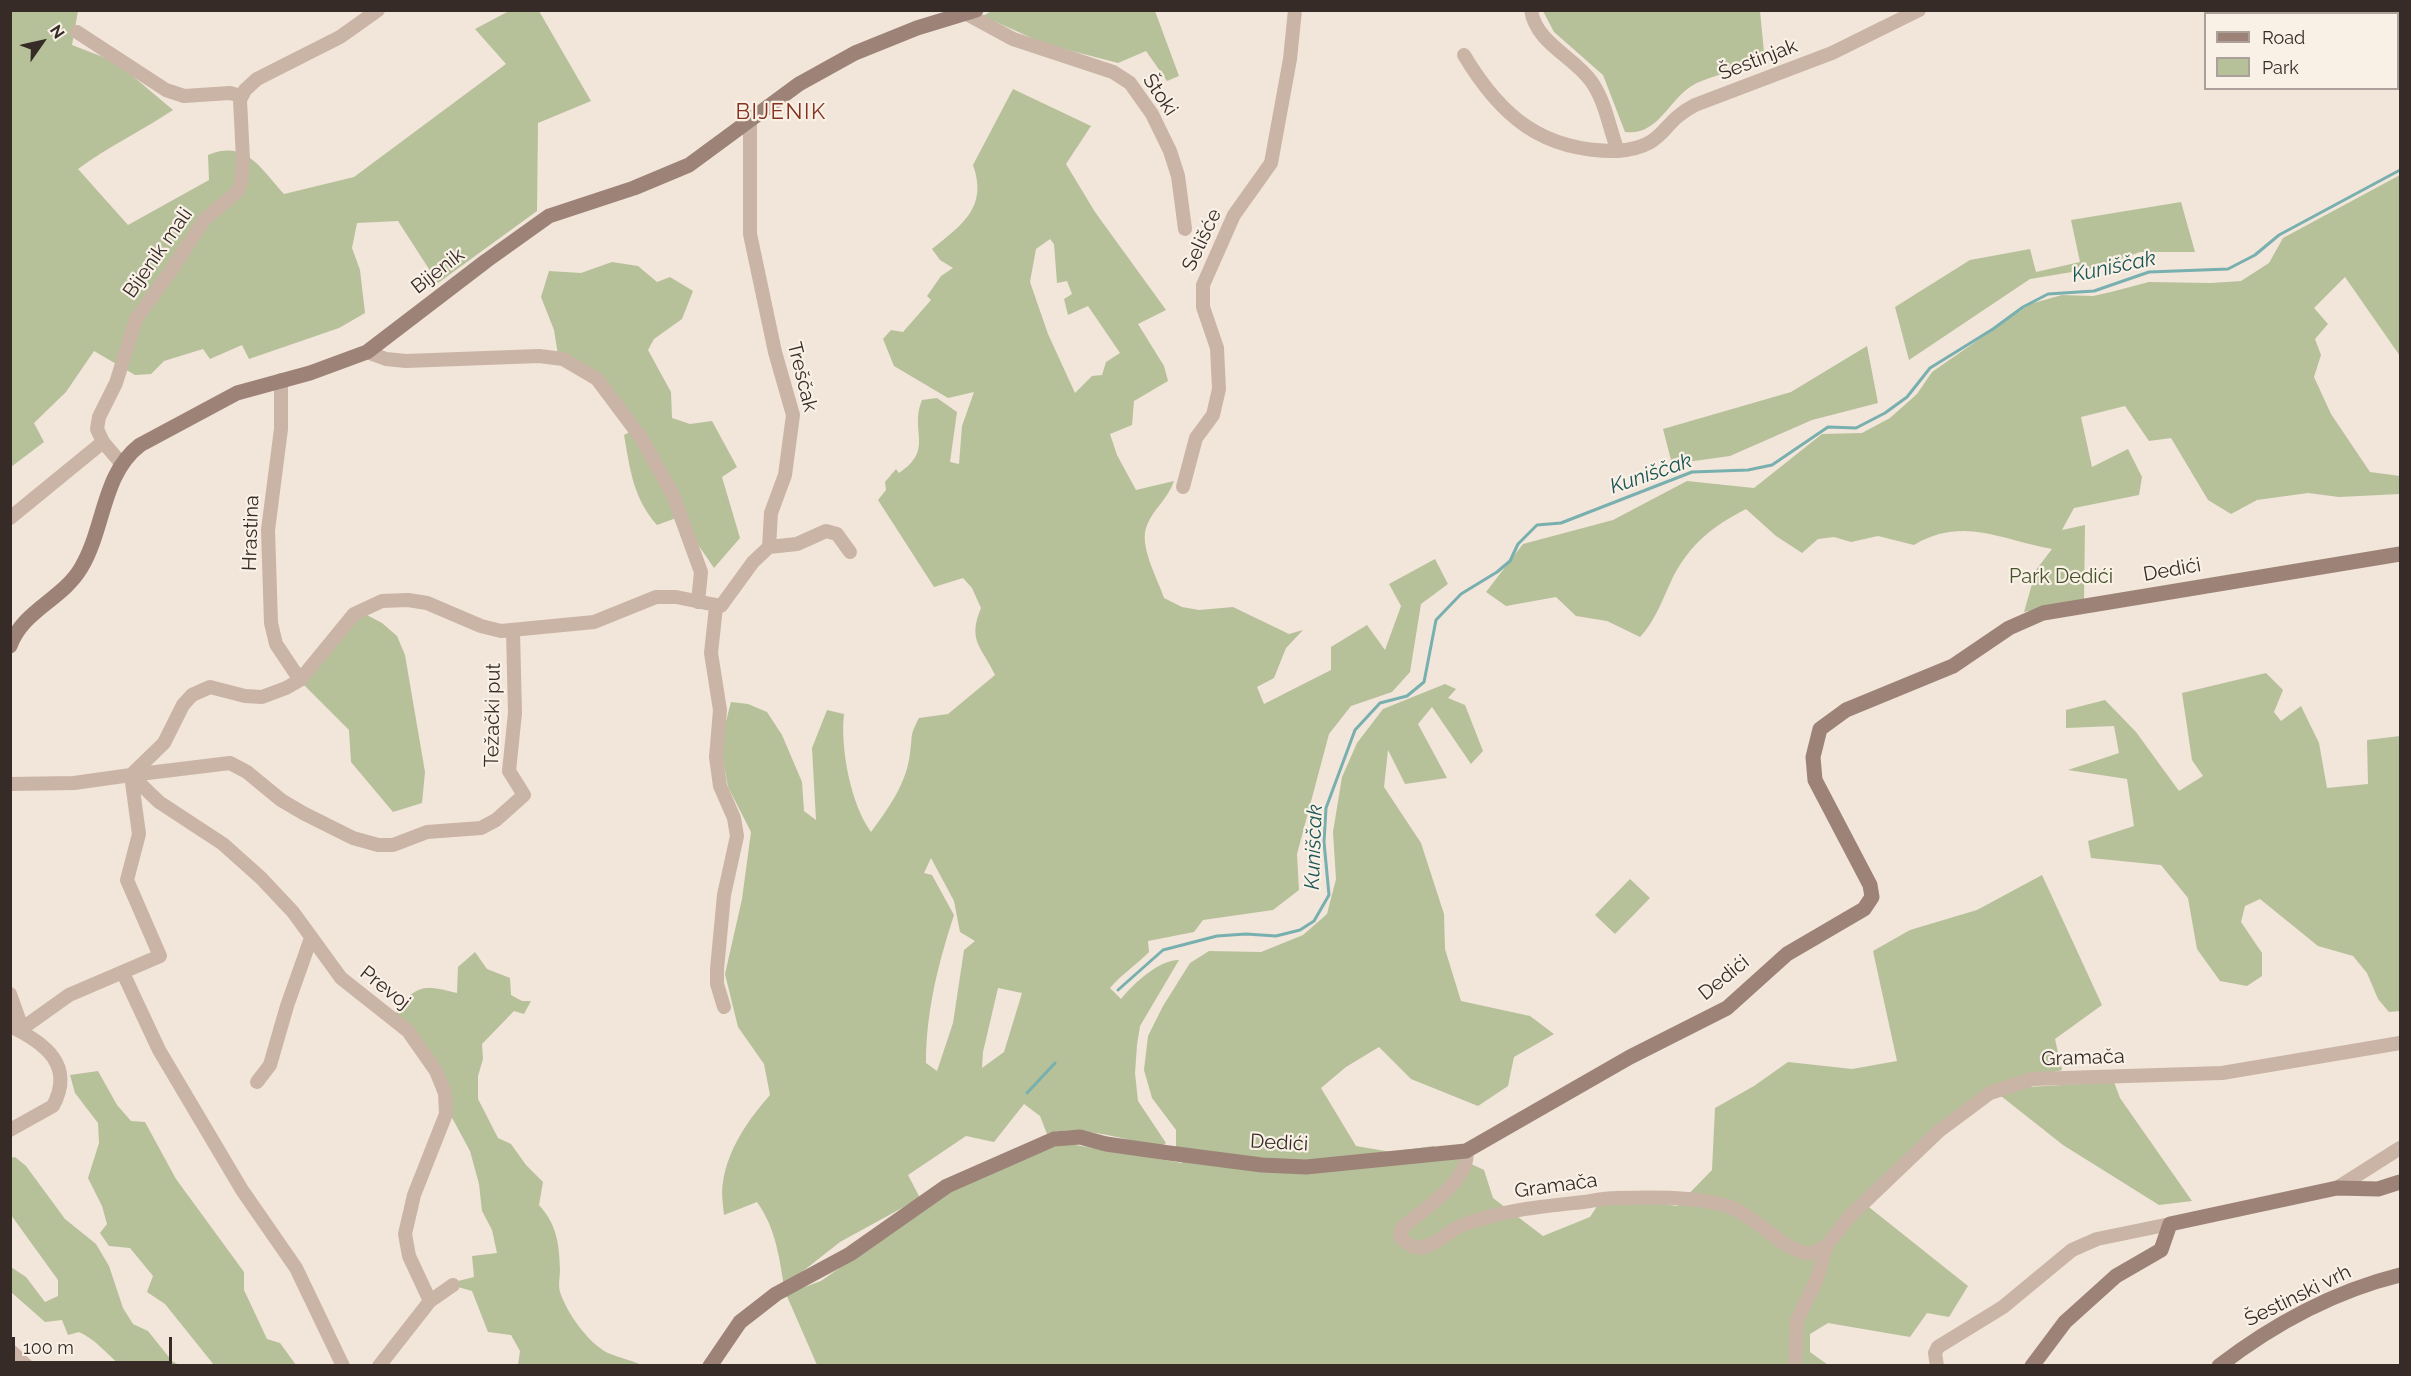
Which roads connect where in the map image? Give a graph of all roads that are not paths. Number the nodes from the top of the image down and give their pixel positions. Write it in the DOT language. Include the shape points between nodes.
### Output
graph roads {
  1 [pos="378,10"];
  2 [pos="1295,10"];
  3 [pos="1531,10"];
  4 [pos="1919,10"];
  5 [pos="971,12"];
  6 [pos="77,32"];
  7 [pos="1464,55"];
  8 [pos="241,96"];
  9 [pos="750,121"];
  10 [pos="1618,152"];
  11 [pos="1185,229"];
  12 [pos="367,352"];
  13 [pos="281,380"];
  14 [pos="103,442"];
  15 [pos="121,463"];
  16 [pos="1183,487"];
  17 [pos="10,518"];
  18 [pos="769,548"];
  19 [pos="850,552"];
  20 [pos="2400,554"];
  21 [pos="698,602"];
  22 [pos="716,606"];
  23 [pos="513,631"];
  24 [pos="10,646"];
  25 [pos="300,680"];
  26 [pos="131,775"];
  27 [pos="10,784"];
  28 [pos="311,938"];
  29 [pos="123,973"];
  30 [pos="10,994"];
  31 [pos="724,1007"];
  32 [pos="15,1028"];
  33 [pos="2400,1043"];
  34 [pos="257,1082"];
  35 [pos="10,1130"];
  36 [pos="2400,1148"];
  37 [pos="1466,1151"];
  38 [pos="2400,1182"];
  39 [pos="2337,1188"];
  40 [pos="2170,1224"];
  41 [pos="1827,1245"];
  42 [pos="2400,1275"];
  43 [pos="453,1285"];
  44 [pos="430,1300"];
  45 [pos="10,1350"];
  46 [pos="27,1365"];
  47 [pos="343,1365"];
  48 [pos="379,1365"];
  49 [pos="710,1365"];
  50 [pos="1795,1365"];
  51 [pos="1937,1365"];
  52 [pos="2032,1365"];
  53 [pos="2219,1365"];
  1 -- 8 [label="street" via="340,37 257,79"];
  2 -- 16 [label="street, Selišće" via="1271,163 1234,215 1203,285 1203,307 1217,348 1218,389 1213,415 1196,438"];
  3 -- 10 [label="street" via="1543,37 1590,81 1601,99"];
  4 -- 10 [label="street, Šestinjak" via="1862,40 1695,105 1678,115 1647,146"];
  5 -- 9 [label="street, Bijenik" via="855,52 799,84"];
  5 -- 11 [label="street, Štoki" via="1013,39 1113,72 1131,83 1170,151 1178,176"];
  6 -- 8 [label="street" via="172,93"];
  7 -- 10 [label="street, Šestinjak" via="1491,96 1534,132 1558,144"];
  8 -- 14 [label="street, Bijenik mali" via="241,182 237,192 204,220 136,319 116,383 99,417"];
  9 -- 12 [label="street, Bijenik" via="689,165 549,216"];
  9 -- 18 [label="street, Treščak" via="751,242 794,423 785,475 771,513"];
  12 -- 13 [label="street, Bijenik"];
  12 -- 21 [label="street" via="406,362 539,356 563,360 597,379 642,439 672,495 701,572"];
  13 -- 15 [label="street, Bijenik" via="219,401 140,445"];
  13 -- 25 [label="street, Hrastina" via="281,429 268,530 271,623 276,644"];
  14 -- 15 [label="street"];
  14 -- 17 [label="street"];
  15 -- 24 [label="street, Bijenik" via="92,549 81,568 24,621"];
  18 -- 19 [label="street" via="797,544 826,531 837,534"];
  18 -- 22 [label="street" via="753,562 724,604"];
  20 -- 37 [label="street, Dedići" via="2043,613 2009,628 1953,666 1846,710 1820,729 1813,770 1870,885 1872,897 1864,909 1788,954 1727,1008 1630,1057"];
  21 -- 22 [label="street"];
  21 -- 23 [label="street" via="656,597 594,622"];
  22 -- 31 [label="street" via="711,653 720,710 716,757 720,786 737,836 724,895 717,969"];
  23 -- 25 [label="street" via="490,629 418,601 382,601 354,614"];
  23 -- 26 [label="street, Težački put" via="515,713 509,771 524,795 481,828 427,832 393,845 378,845 353,838 303,813 230,763"];
  25 -- 26 [label="street" via="262,696 210,687 197,692 183,705 164,743"];
  26 -- 27 [label="street" via="74,783"];
  26 -- 28 [label="street, Prevoj" via="159,802 223,844 249,867 283,899"];
  26 -- 29 [label="street" via="140,834 127,880 160,956"];
  28 -- 34 [label="street" via="270,1065"];
  28 -- 44 [label="street, Prevoj" via="341,978 408,1031 442,1083 446,1114 414,1196 405,1234 409,1256"];
  29 -- 32 [label="street" via="69,995"];
  29 -- 47 [label="street" via="151,1037 242,1190 296,1268"];
  30 -- 32 [label="street" via="20,1022"];
  32 -- 35 [label="street" via="56,1060 62,1079 53,1106"];
  33 -- 41 [label="street, Gramača" via="2222,1073 2032,1079 1990,1093 1939,1131 1850,1217"];
  36 -- 39 [label="street"];
  37 -- 41 [label="street, Gramača" via="1465,1167 1448,1188 1402,1228 1400,1237 1408,1244 1421,1248 1484,1217 1613,1198 1698,1200 1726,1206 1806,1253"];
  37 -- 49 [label="street, Dedići" via="1306,1167 1169,1153 1068,1136 1054,1139 947,1186 850,1254 760,1305 740,1322"];
  38 -- 39 [label="street" via="2378,1189"];
  39 -- 40 [label="street"];
  40 -- 51 [label="street" via="2097,1239 2072,1250 2003,1307 1938,1347"];
  40 -- 52 [label="street" via="2161,1250 2116,1276 2065,1322"];
  41 -- 50 [label="street, Gramača" via="1816,1281 1797,1320"];
  42 -- 53 [label="street, Šestinski vrh" via="2357,1288 2279,1325"];
  43 -- 44 [label="street"];
  44 -- 48 [label="street"];
  45 -- 46 [label="street"];
}
